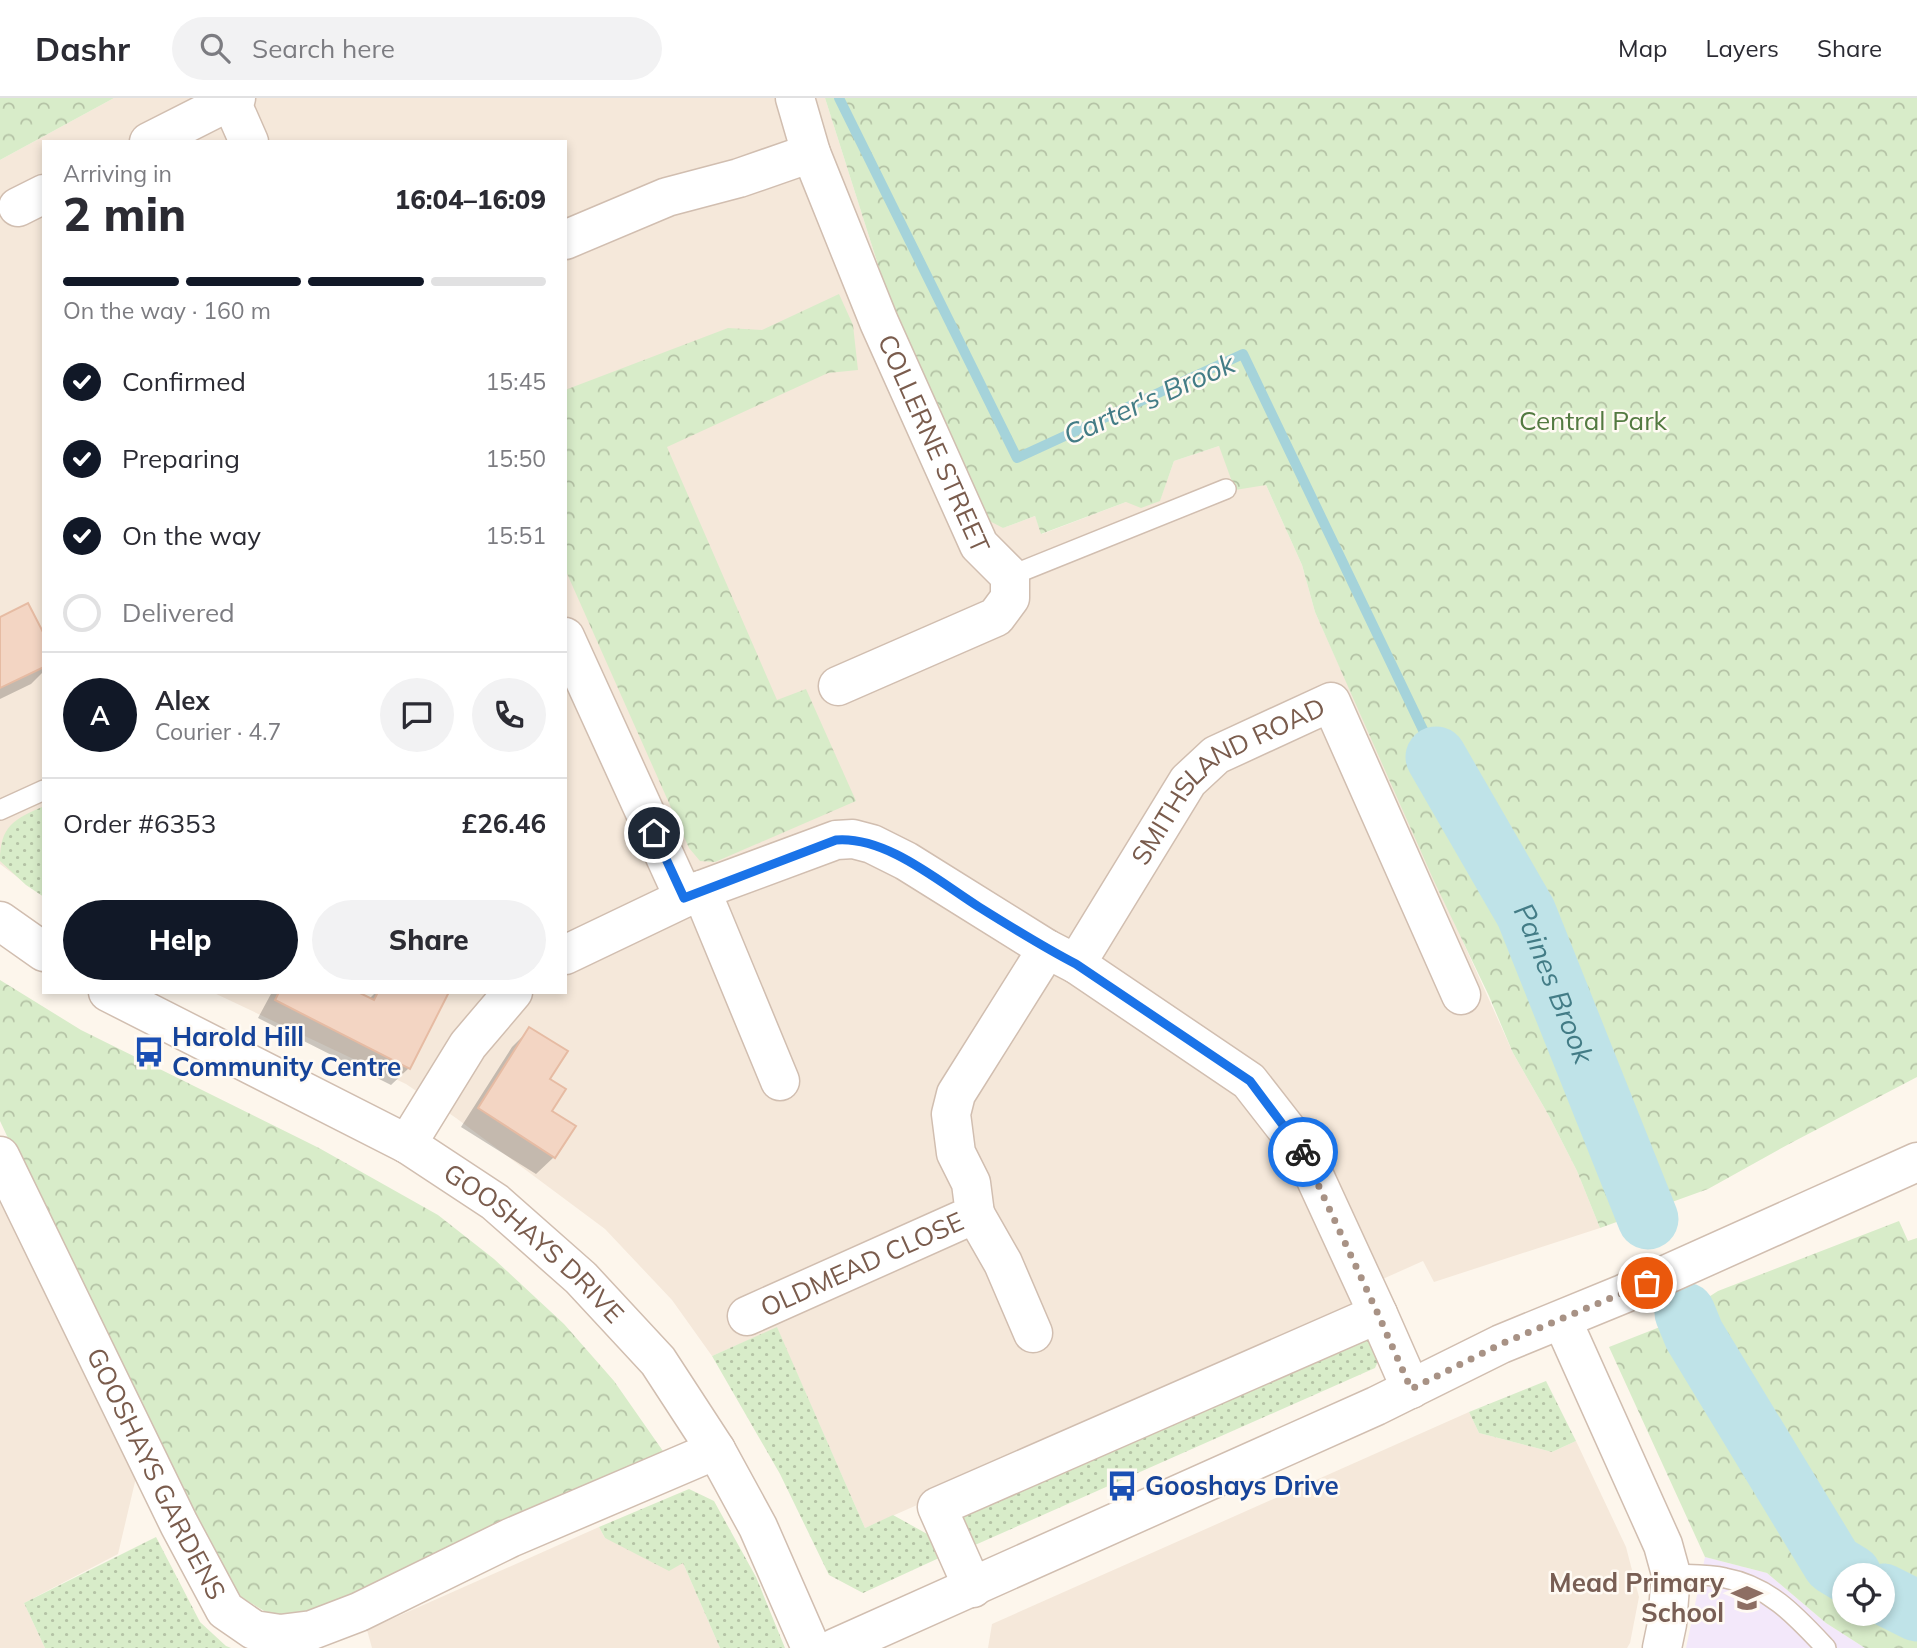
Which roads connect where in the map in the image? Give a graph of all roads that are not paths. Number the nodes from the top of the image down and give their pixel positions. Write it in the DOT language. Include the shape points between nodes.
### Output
graph roads {
  1 [pos="795,98"];
  2 [pos="233,99"];
  3 [pos="153,140"];
  4 [pos="248,140"];
  5 [pos="811,153"];
  6 [pos="567,239"];
  7 [pos="1226,489"];
  8 [pos="1010,576"];
  9 [pos="567,641"];
  10 [pos="838,687"];
  11 [pos="42,791"];
  12 [pos="0,810"];
  13 [pos="692,894"];
  14 [pos="3,931"];
  15 [pos="42,952"];
  16 [pos="567,954"];
  17 [pos="1062,956"];
  18 [pos="112,994"];
  19 [pos="511,994"];
  20 [pos="1461,995"];
  21 [pos="780,1081"];
  22 [pos="407,1144"];
  23 [pos="1917,1162"];
  24 [pos="4,1176"];
  25 [pos="975,1214"];
  26 [pos="1378,1314"];
  27 [pos="747,1315"];
  28 [pos="1562,1320"];
  29 [pos="1033,1333"];
  30 [pos="1411,1389"];
  31 [pos="716,1450"];
  32 [pos="1671,1574"];
  33 [pos="973,1588"];
  34 [pos="811,1648"];
  35 [pos="835,1648"];
  36 [pos="1662,1648"];
  37 [pos="1826,1648"];
  1 -- 5 [label="street, COLLERNE STREET"];
  2 -- 3 [label="street"];
  2 -- 4 [label="street"];
  5 -- 6 [label="street" via="667,197"];
  5 -- 8 [label="street, COLLERNE STREET" via="879,322 979,545"];
  7 -- 8 [label="lane"];
  8 -- 10 [label="street, COLLERNE STREET" via="1010,598 996,617"];
  9 -- 13 [label="street"];
  11 -- 12 [label="lane"];
  13 -- 16 [label="street"];
  13 -- 17 [label="street" via="836,840 853,838 906,861"];
  13 -- 21 [label="street"];
  14 -- 15 [label="street"];
  17 -- 20 [label="street, SMITHSLAND ROAD" via="1188,781 1216,755 1331,702"];
  17 -- 25 [label="street, OLDMEAD CLOSE" via="956,1094 951,1114 956,1153 971,1183"];
  17 -- 26 [label="street" via="1250,1081 1302,1149"];
  18 -- 22 [label="street, GOOSHAYS DRIVE"];
  19 -- 22 [label="street" via="468,1045"];
  22 -- 31 [label="street, GOOSHAYS DRIVE" via="495,1202 581,1278 659,1361"];
  23 -- 28 [label="street"];
  24 -- 31 [label="street, GOOSHAYS GARDENS" via="225,1610 254,1630 280,1634 312,1630"];
  25 -- 27 [label="street, OLDMEAD CLOSE"];
  25 -- 29 [label="street" via="1003,1263"];
  26 -- 30 [label="street"];
  26 -- 33 [label="street" via="937,1507"];
  28 -- 30 [label="street" via="1501,1344"];
  28 -- 32 [label="street"];
  30 -- 33 [label="street"];
  31 -- 34 [label="street, GOOSHAYS DRIVE" via="758,1527"];
  32 -- 36 [label="street"];
  32 -- 37 [label="lane" via="1723,1577 1749,1584 1777,1599"];
  33 -- 35 [label="street"];
}
